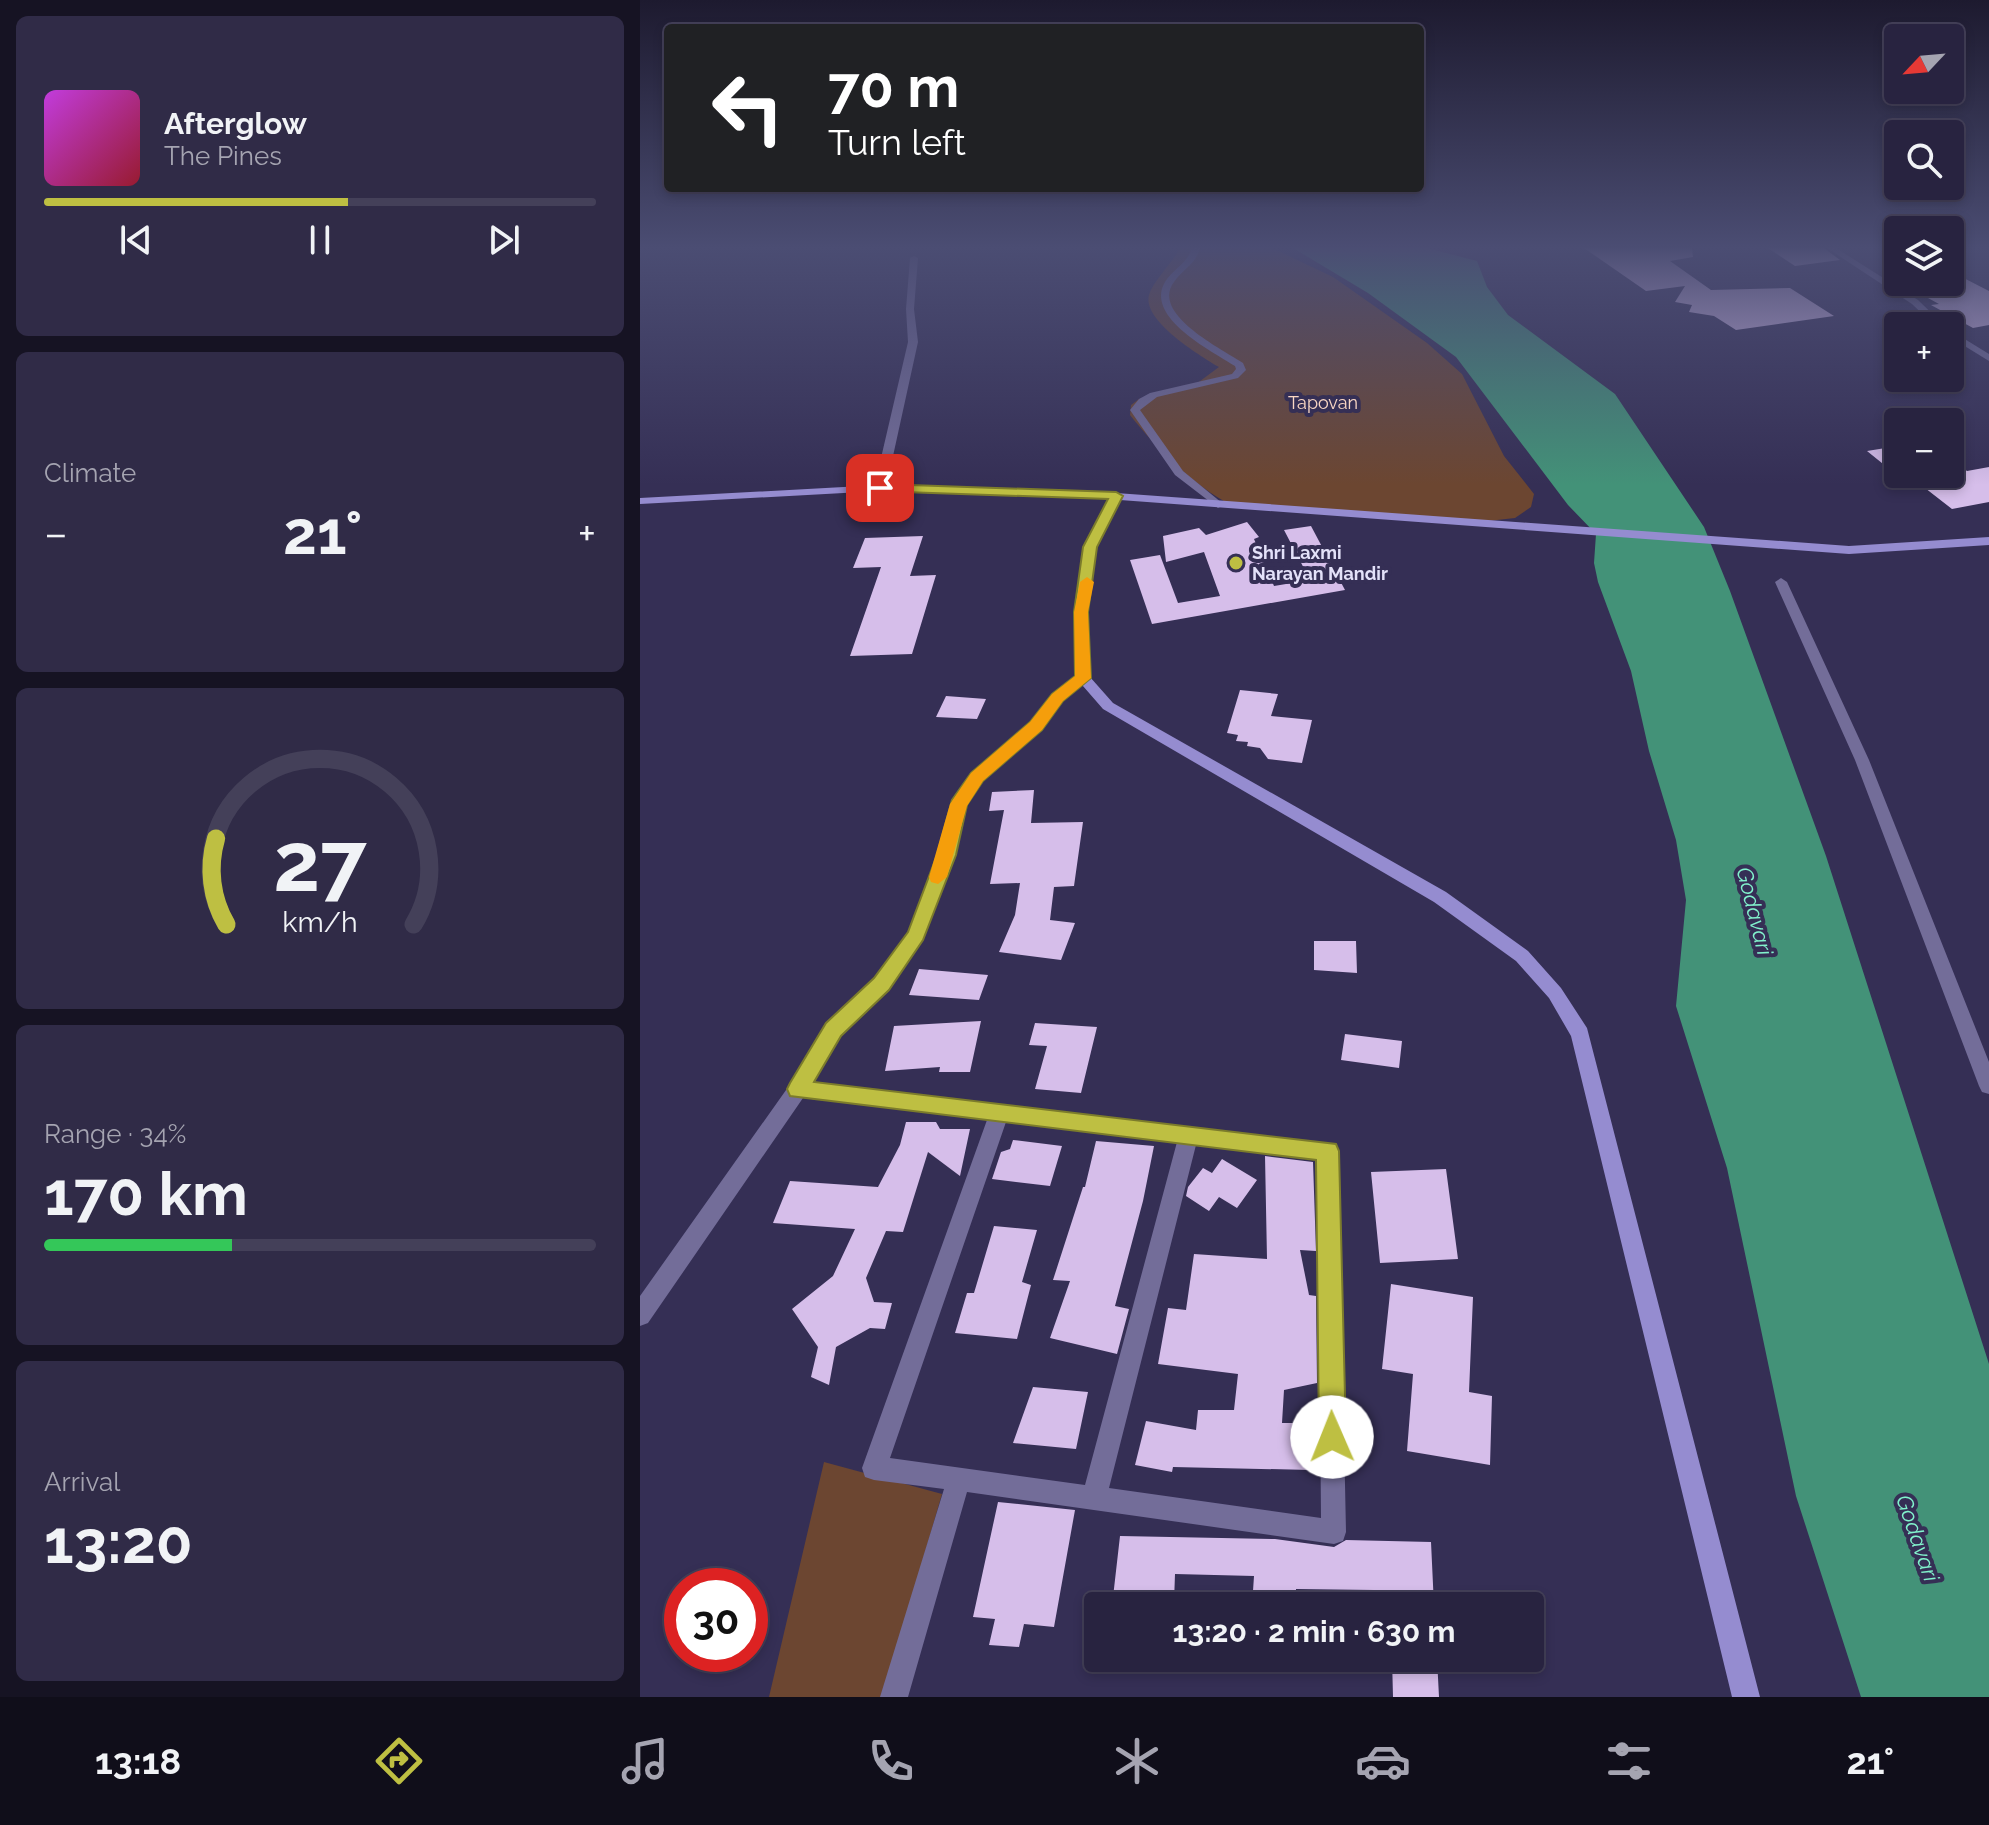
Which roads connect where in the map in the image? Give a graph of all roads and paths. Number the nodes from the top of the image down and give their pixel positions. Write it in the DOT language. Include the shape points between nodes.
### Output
graph roads {
  1 [pos="912,327"];
  2 [pos="1183,327"];
  3 [pos="1964,342"];
  4 [pos="1989,358"];
  5 [pos="880,488"];
  6 [pos="1116,496"];
  7 [pos="640,501"];
  8 [pos="1218,505"];
  9 [pos="1989,541"];
  10 [pos="1781,582"];
  11 [pos="1083,678"];
  12 [pos="1989,1086"];
  13 [pos="798,1089"];
  14 [pos="999,1113"];
  15 [pos="1189,1135"];
  16 [pos="640,1315"];
  17 [pos="959,1479"];
  18 [pos="1094,1498"];
  19 [pos="894,1697"];
  20 [pos="1746,1697"];
  1 -- 5 [label="street" via="913,342"];
  2 -- 8 [label="street" via="1241,370 1235,376 1154,395 1135,410 1179,473"];
  3 -- 4 [label="street"];
  5 -- 6 [label="main road"];
  5 -- 7 [label="main road"];
  6 -- 8 [label="main road"];
  6 -- 11 [label="main road" via="1090,547 1081,612"];
  8 -- 9 [label="main road" via="1849,550"];
  10 -- 12 [label="street" via="1862,760"];
  11 -- 13 [label="street" via="977,777 959,804 916,935 881,984 833,1029"];
  11 -- 20 [label="main road" via="1108,706 1440,897 1522,956 1555,993 1580,1034"];
  13 -- 14 [label="street"];
  13 -- 16 [label="street"];
  14 -- 15 [label="street"];
  14 -- 17 [label="street" via="874,1468"];
  15 -- 18 [label="street"];
  15 -- 18 [label="street" via="1328,1151 1334,1532"];
  17 -- 18 [label="street"];
  17 -- 19 [label="street"];
}
